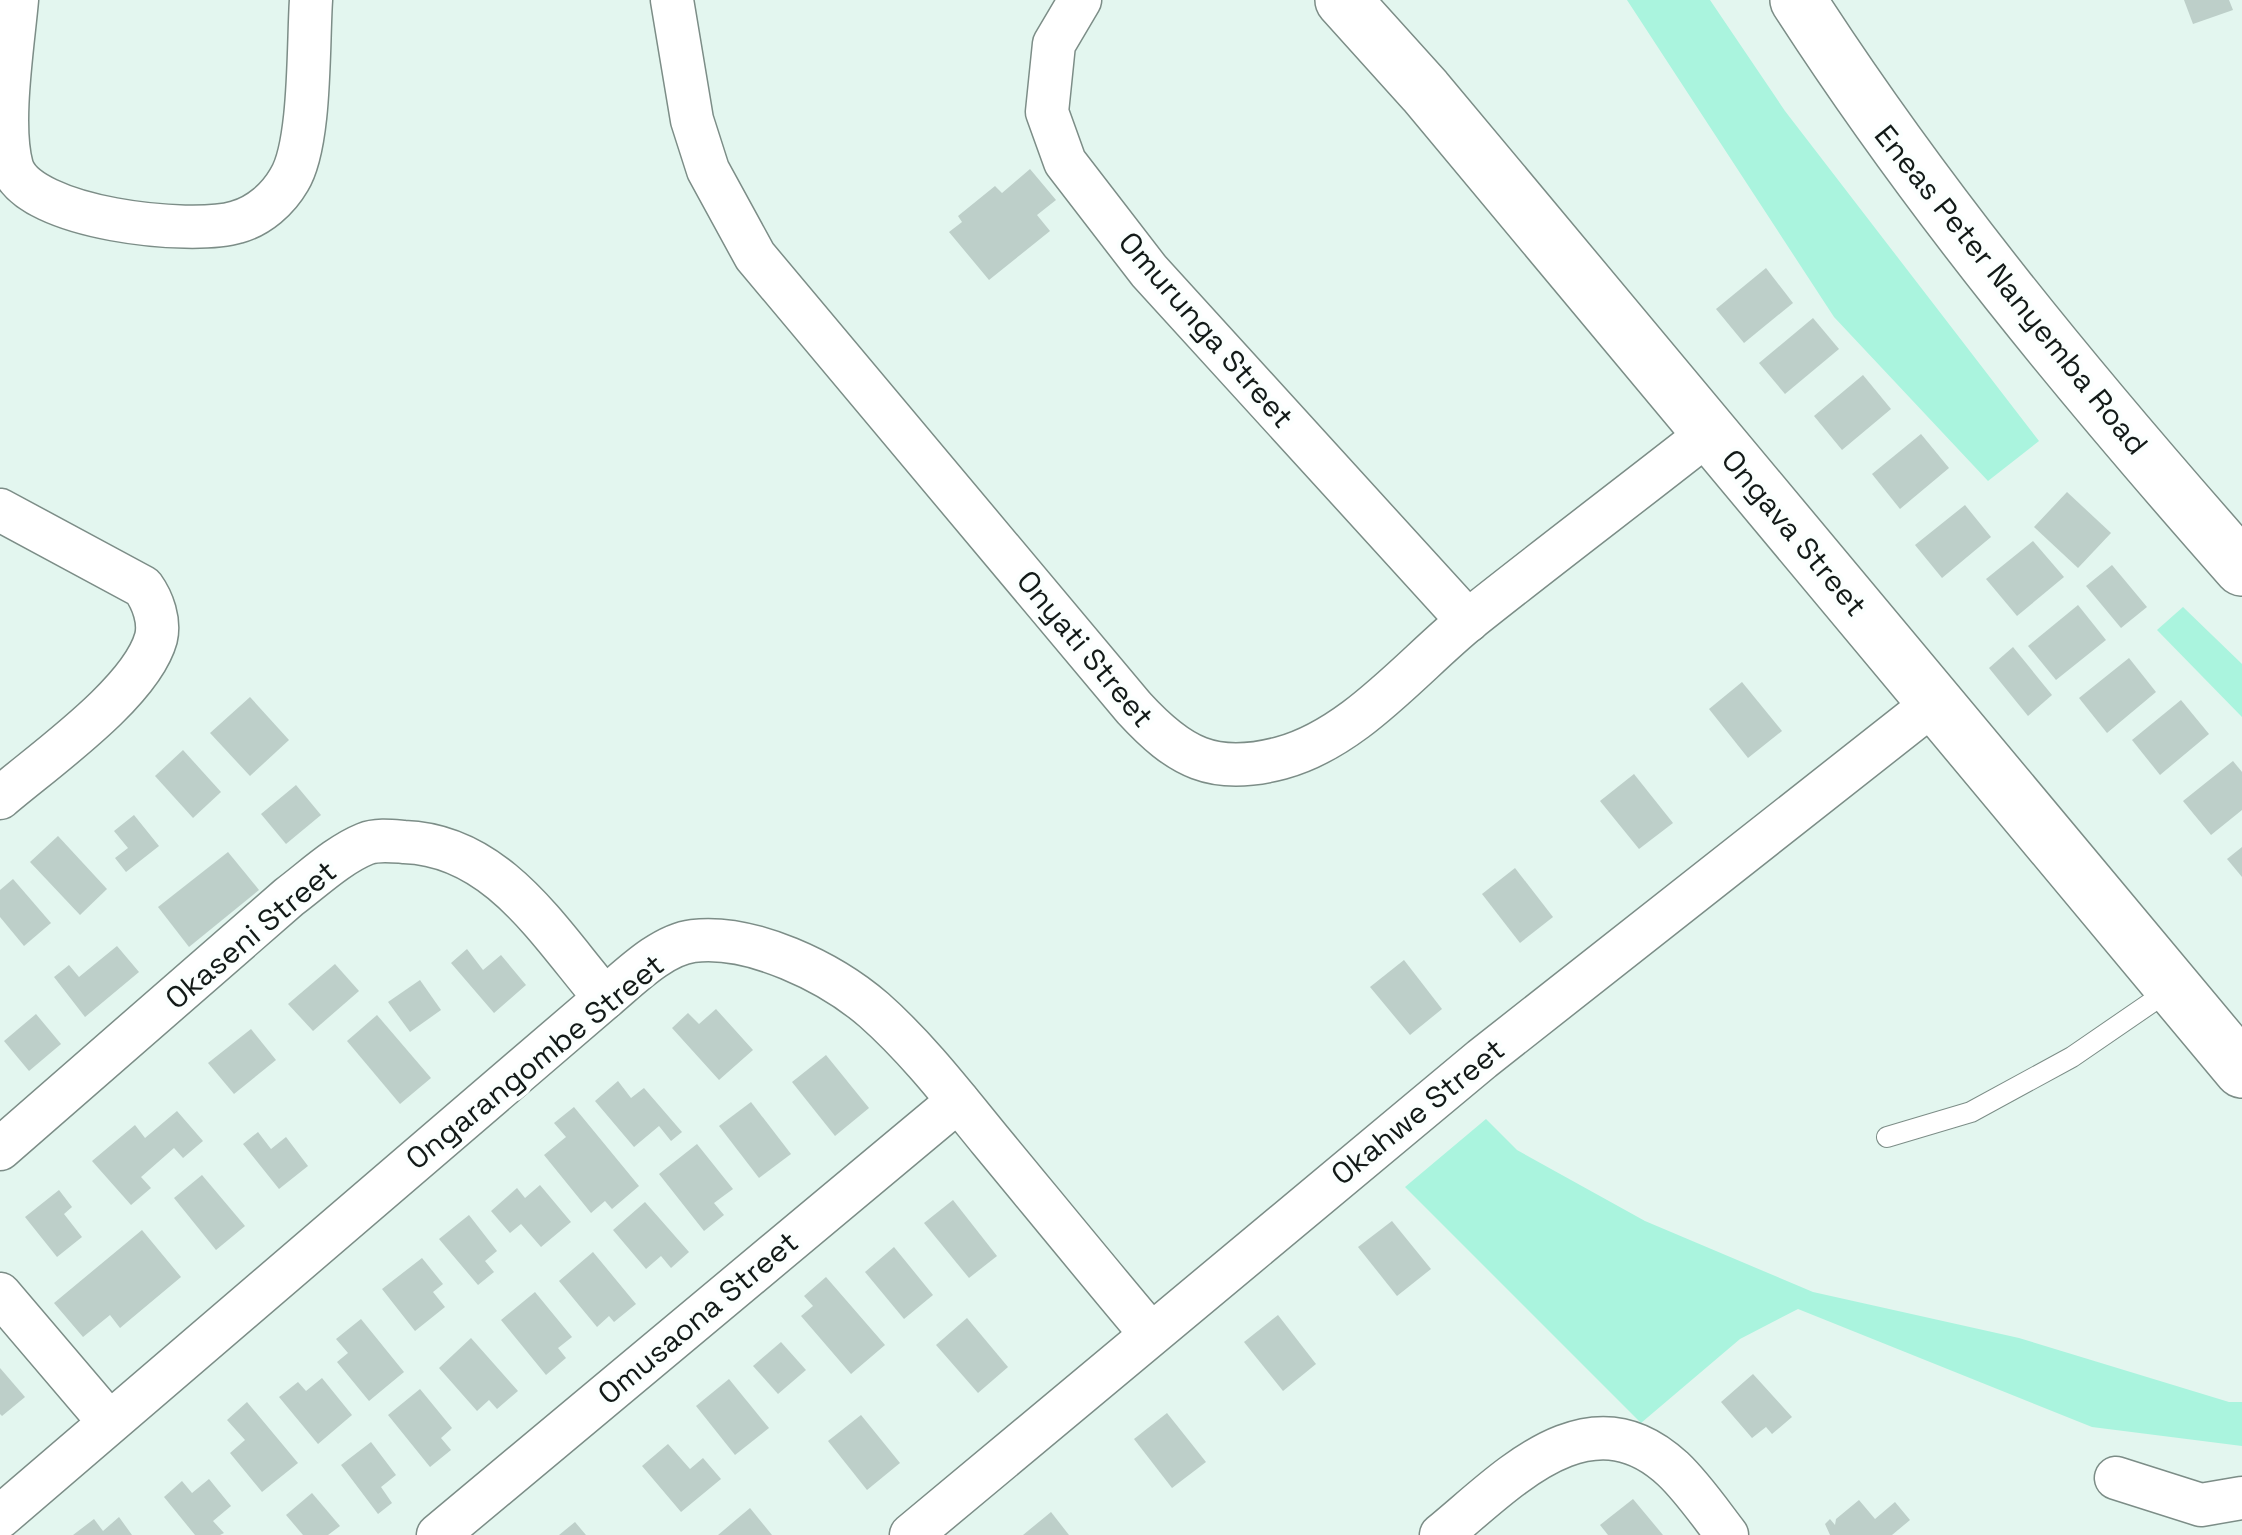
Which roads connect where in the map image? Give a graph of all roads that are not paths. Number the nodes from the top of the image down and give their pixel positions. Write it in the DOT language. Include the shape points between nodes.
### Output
graph roads {
  1 [pos="16,0"];
  2 [pos="311,0"];
  3 [pos="672,0"];
  4 [pos="1080,0"];
  5 [pos="1343,0"];
  6 [pos="1798,0"];
  7 [pos="1710,432"];
  8 [pos="0,510"];
  9 [pos="2242,568"];
  10 [pos="1468,621"];
  11 [pos="1934,703"];
  12 [pos="0,798"];
  13 [pos="2174,987"];
  14 [pos="605,998"];
  15 [pos="2242,1070"];
  16 [pos="958,1101"];
  17 [pos="1887,1137"];
  18 [pos="0,1149"];
  19 [pos="0,1294"];
  20 [pos="1150,1334"];
  21 [pos="109,1422"];
  22 [pos="2116,1478"];
  23 [pos="2242,1498"];
  24 [pos="0,1517"];
  25 [pos="438,1535"];
  26 [pos="911,1535"];
  27 [pos="1441,1535"];
  28 [pos="1726,1535"];
  1 -- 2 [label="street" via="12,168 28,190 52,204 174,224 233,224 253,217 288,182 300,158"];
  3 -- 10 [label="street, Onyati Street" via="692,120 708,170 755,256 1166,743 1211,763 1278,759 1308,749"];
  4 -- 10 [label="street, Omurunga Street" via="1054,44 1047,112 1065,162 1149,271"];
  5 -- 7 [label="street, Ongava Street"];
  6 -- 9 [label="street, Eneas Peter Nanyemba Road" via="1877,123 1998,282"];
  7 -- 10 [label="street, Onyati Street"];
  7 -- 11 [label="street, Ongava Street"];
  8 -- 12 [label="street" via="143,587 157,624 152,648 128,684"];
  11 -- 13 [label="street, Ongava Street"];
  11 -- 20 [label="street, Okahwe Street" via="1482,1059"];
  13 -- 15 [label="street, Ongava Street"];
  13 -- 17 [label="lane" via="2072,1058 1970,1112"];
  14 -- 16 [label="street, Ongarangombe Street" via="689,941 727,940 765,951 872,1008"];
  14 -- 18 [label="street, Okaseni Street" via="503,880 460,852 419,842 365,844 289,897"];
  14 -- 21 [label="street, Ongarangombe Street"];
  16 -- 20 [label="street, Ongarangombe Street"];
  16 -- 25 [label="street, Omusaona Street"];
  19 -- 21 [label="street"];
  20 -- 26 [label="street, Okahwe Street"];
  21 -- 24 [label="street, Ongarangombe Street"];
  22 -- 23 [label="street" via="2201,1505"];
  27 -- 28 [label="street" via="1558,1446 1598,1437 1657,1456"];
}
